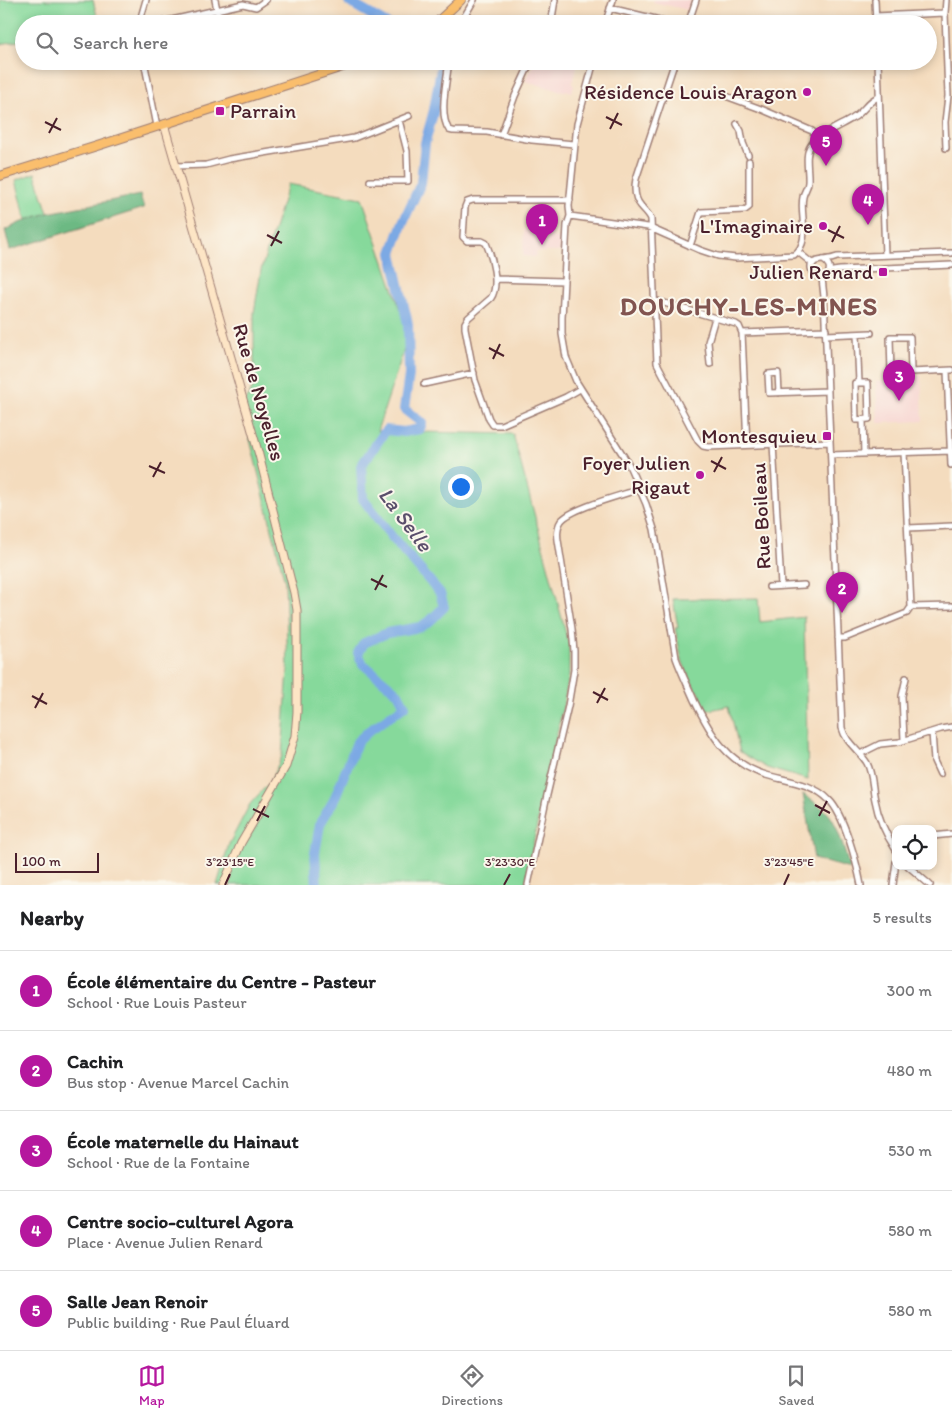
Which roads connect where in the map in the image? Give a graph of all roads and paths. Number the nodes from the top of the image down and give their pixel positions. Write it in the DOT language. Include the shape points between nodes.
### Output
graph roads {
  1 [pos="146,0"];
  2 [pos="215,0"];
  3 [pos="266,0"];
  4 [pos="461,0"];
  5 [pos="474,0"];
  6 [pos="555,0"];
  7 [pos="613,0"];
  8 [pos="696,0"];
  9 [pos="874,0"];
  10 [pos="946,0"];
  11 [pos="610,8"];
  12 [pos="217,10"];
  13 [pos="945,13"];
  14 [pos="142,15"];
  15 [pos="194,15"];
  16 [pos="218,15"];
  17 [pos="445,15"];
  18 [pos="465,15"];
  19 [pos="552,15"];
  20 [pos="608,15"];
  21 [pos="639,15"];
  22 [pos="691,15"];
  23 [pos="875,15"];
  24 [pos="898,15"];
  25 [pos="949,40"];
  26 [pos="146,70"];
  27 [pos="333,70"];
  28 [pos="446,70"];
  29 [pos="525,70"];
  30 [pos="591,70"];
  31 [pos="672,70"];
  32 [pos="878,70"];
  33 [pos="950,84"];
  34 [pos="715,92"];
  35 [pos="879,97"];
  36 [pos="409,116"];
  37 [pos="399,120"];
  38 [pos="737,124"];
  39 [pos="160,125"];
  40 [pos="501,135"];
  41 [pos="820,138"];
  42 [pos="574,144"];
  43 [pos="946,148"];
  44 [pos="748,155"];
  45 [pos="749,162"];
  46 [pos="176,166"];
  47 [pos="0,176"];
  48 [pos="370,181"];
  49 [pos="570,200"];
  50 [pos="570,216"];
  51 [pos="651,228"];
  52 [pos="690,246"];
  53 [pos="798,252"];
  54 [pos="952,253"];
  55 [pos="885,256"];
  56 [pos="823,260"];
  57 [pos="813,264"];
  58 [pos="952,265"];
  59 [pos="828,274"];
  60 [pos="822,278"];
  61 [pos="495,279"];
  62 [pos="564,281"];
  63 [pos="654,300"];
  64 [pos="715,318"];
  65 [pos="826,332"];
  66 [pos="742,333"];
  67 [pos="871,333"];
  68 [pos="857,334"];
  69 [pos="710,364"];
  70 [pos="950,371"];
  71 [pos="911,372"];
  72 [pos="474,373"];
  73 [pos="859,383"];
  74 [pos="424,384"];
  75 [pos="580,388"];
  76 [pos="828,390"];
  77 [pos="779,393"];
  78 [pos="863,420"];
  79 [pos="830,442"];
  80 [pos="773,444"];
  81 [pos="747,445"];
  82 [pos="951,451"];
  83 [pos="904,452"];
  84 [pos="864,454"];
  85 [pos="831,455"];
  86 [pos="951,465"];
  87 [pos="640,489"];
  88 [pos="952,526"];
  89 [pos="908,528"];
  90 [pos="804,585"];
  91 [pos="769,586"];
  92 [pos="781,586"];
  93 [pos="952,606"];
  94 [pos="911,608"];
  95 [pos="838,638"];
  96 [pos="906,678"];
  97 [pos="952,727"];
  98 [pos="932,732"];
  99 [pos="904,740"];
  100 [pos="860,754"];
  101 [pos="940,774"];
  102 [pos="952,834"];
  103 [pos="937,836"];
  104 [pos="892,843"];
  105 [pos="895,870"];
  106 [pos="913,870"];
  107 [pos="223,885"];
  108 [pos="528,885"];
  109 [pos="862,885"];
  110 [pos="893,885"];
  111 [pos="930,885"];
  1 -- 14 [label="street"];
  2 -- 12 [label="street"];
  3 -- 12 [label="street" via="256,7 245,4"];
  4 -- 17 [label="main road"];
  5 -- 18 [label="street"];
  6 -- 19 [label="street"];
  7 -- 11 [label="street"];
  8 -- 22 [label="street"];
  9 -- 23 [label="street"];
  10 -- 13 [label="street"];
  11 -- 20 [label="street"];
  11 -- 21 [label="street"];
  12 -- 15 [label="street"];
  12 -- 16 [label="street"];
  13 -- 24 [label="street"];
  13 -- 25 [label="street"];
  25 -- 33 [label="street"];
  26 -- 39 [label="street"];
  27 -- 39 [label="main road"];
  28 -- 40 [label="street" via="446,127 453,131"];
  29 -- 40 [label="street"];
  30 -- 42 [label="street"];
  31 -- 51 [label="street" via="636,179 635,196 650,215"];
  32 -- 35 [label="street"];
  33 -- 43 [label="street" via="945,122"];
  34 -- 41 [label="street" via="796,124"];
  35 -- 41 [label="street" via="856,117"];
  35 -- 55 [label="street"];
  36 -- 37 [label="street"];
  37 -- 46 [label="street" via="358,137 206,165"];
  37 -- 48 [label="street" via="407,151 408,181"];
  38 -- 44 [label="street"];
  39 -- 46 [label="street, Rue de Noyelles"];
  39 -- 47 [label="main road"];
  40 -- 42 [label="street"];
  41 -- 53 [label="street" via="808,151 808,184 803,198 804,238"];
  42 -- 49 [label="street"];
  45 -- 52 [label="street" via="749,206 745,210 701,212"];
  46 -- 107 [label="street, Rue de Noyelles" via="259,455 297,610 294,742 281,777 238,849"];
  49 -- 50 [label="street"];
  49 -- 61 [label="street" via="467,202 464,239 486,243"];
  50 -- 51 [label="street"];
  50 -- 62 [label="street"];
  51 -- 52 [label="street"];
  51 -- 63 [label="street"];
  52 -- 53 [label="street" via="732,258 788,256"];
  53 -- 57 [label="street"];
  54 -- 55 [label="street"];
  55 -- 56 [label="street"];
  56 -- 57 [label="street"];
  56 -- 59 [label="street" via="829,266"];
  57 -- 60 [label="street" via="813,274"];
  58 -- 59 [label="street" via="844,270"];
  59 -- 60 [label="street"];
  60 -- 65 [label="street"];
  61 -- 62 [label="street"];
  61 -- 72 [label="street" via="492,296 465,323"];
  62 -- 75 [label="street" via="564,348"];
  63 -- 64 [label="street"];
  63 -- 81 [label="street" via="658,365 698,441 708,447"];
  64 -- 66 [label="street" via="738,325"];
  64 -- 69 [label="street" via="708,342"];
  65 -- 66 [label="street"];
  65 -- 68 [label="street"];
  65 -- 76 [label="street"];
  66 -- 81 [label="street"];
  67 -- 68 [label="street"];
  68 -- 73 [label="street"];
  70 -- 71 [label="street"];
  70 -- 82 [label="street"];
  71 -- 71 [label="street" via="910,337 890,338 891,373"];
  72 -- 74 [label="street"];
  72 -- 75 [label="street" via="488,419 495,426 566,397"];
  73 -- 78 [label="street" via="855,383 856,420"];
  73 -- 78 [label="street" via="868,383 869,419"];
  75 -- 87 [label="street" via="628,463"];
  76 -- 77 [label="street"];
  76 -- 79 [label="street"];
  78 -- 84 [label="street"];
  79 -- 80 [label="street"];
  79 -- 85 [label="street"];
  80 -- 81 [label="street"];
  80 -- 92 [label="street, Rue Boileau"];
  82 -- 83 [label="street"];
  82 -- 86 [label="street"];
  83 -- 84 [label="street"];
  83 -- 89 [label="street"];
  84 -- 85 [label="street"];
  85 -- 95 [label="street"];
  87 -- 108 [label="street" via="576,511 563,519 559,526 574,675"];
  87 -- 109 [label="street" via="654,529 679,666 709,729 725,750 745,766 810,787 835,806"];
  88 -- 89 [label="street"];
  89 -- 94 [label="street"];
  90 -- 92 [label="street, Rue Boileau"];
  91 -- 92 [label="street, Rue Boileau"];
  93 -- 94 [label="street"];
  94 -- 95 [label="street" via="907,613"];
  95 -- 100 [label="street" via="842,728 848,742"];
  96 -- 99 [label="street" via="902,696"];
  97 -- 98 [label="street"];
  98 -- 99 [label="street"];
  98 -- 101 [label="street" via="934,761"];
  99 -- 100 [label="street" via="880,744"];
  100 -- 104 [label="street" via="870,768 882,824"];
  102 -- 103 [label="street"];
  105 -- 110 [label="street"];
  106 -- 111 [label="street"];
}
